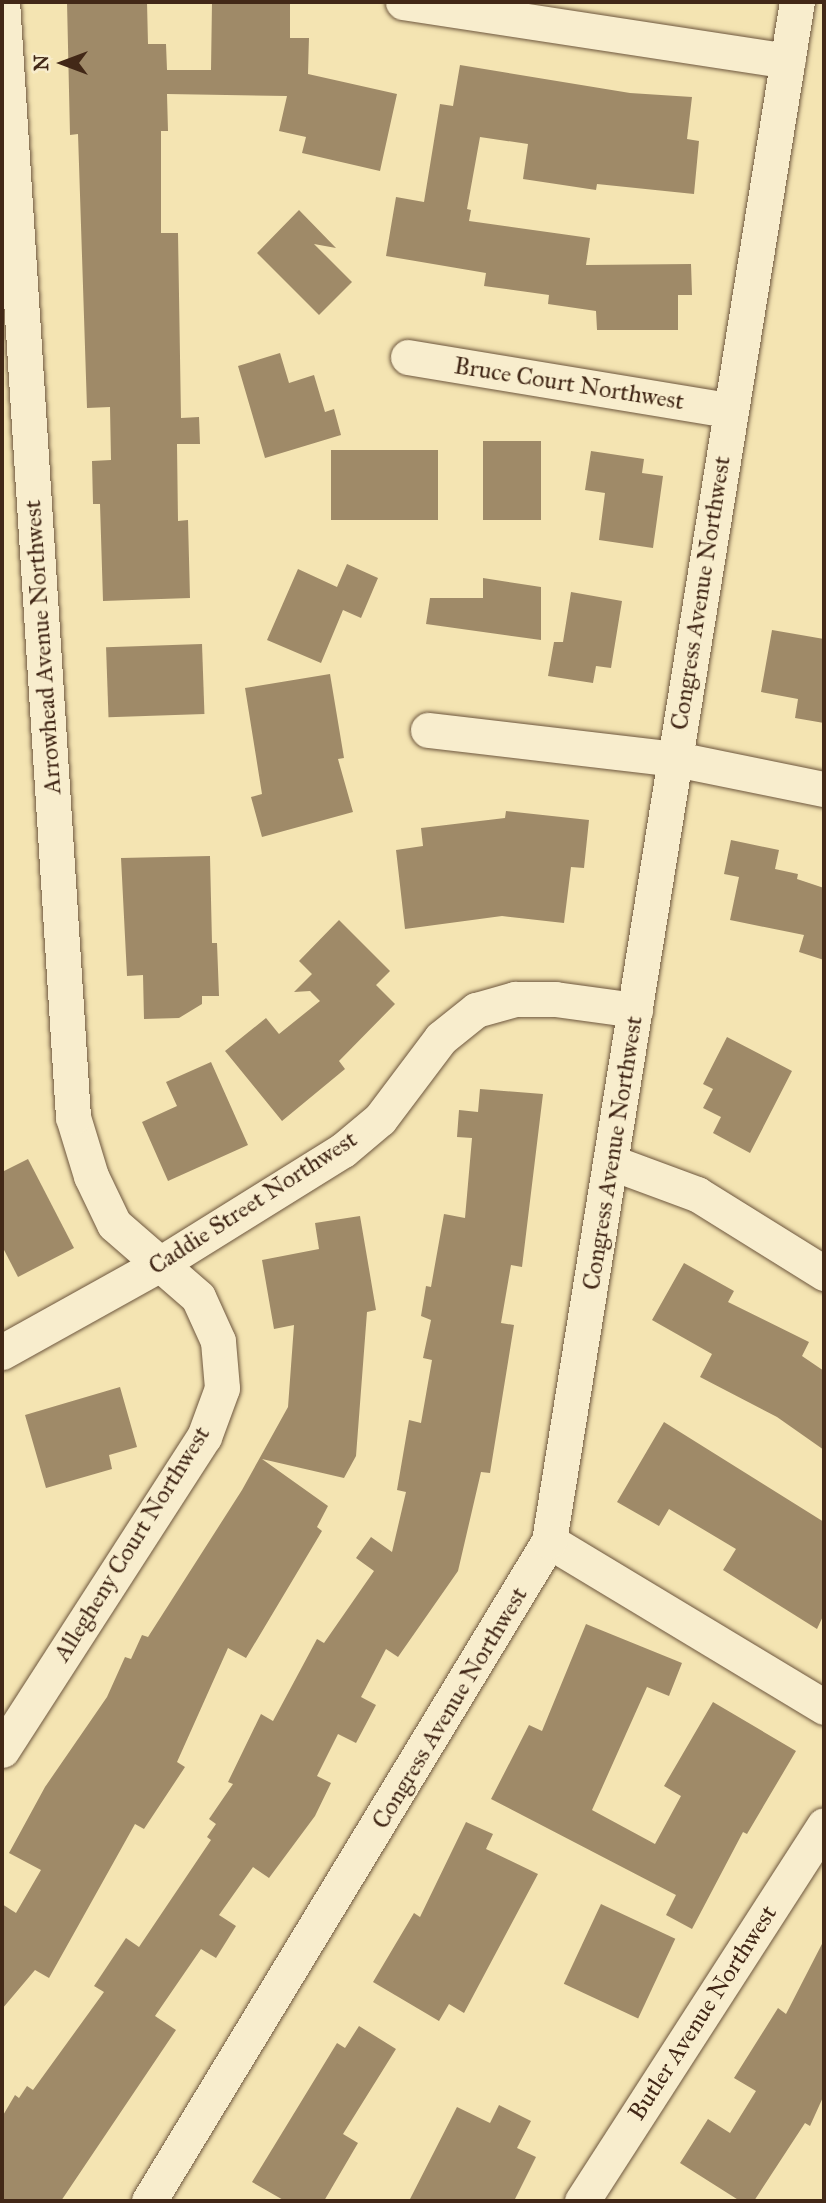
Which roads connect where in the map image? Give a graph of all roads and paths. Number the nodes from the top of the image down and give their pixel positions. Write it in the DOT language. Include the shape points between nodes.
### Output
graph roads {
  1 [pos="403,2"];
  2 [pos="797,2"];
  3 [pos="2,3"];
  4 [pos="787,61"];
  5 [pos="408,357"];
  6 [pos="13,362"];
  7 [pos="729,410"];
  8 [pos="428,730"];
  9 [pos="676,759"];
  10 [pos="824,789"];
  11 [pos="635,1010"];
  12 [pos="613,1163"];
  13 [pos="158,1265"];
  14 [pos="824,1273"];
  15 [pos="2,1352"];
  16 [pos="549,1541"];
  17 [pos="824,1707"];
  18 [pos="2,1750"];
  19 [pos="824,1825"];
  20 [pos="149,2201"];
  21 [pos="582,2201"];
  1 -- 4 [label="street"];
  2 -- 4 [label="street, Congress Avenue Northwest"];
  3 -- 6 [label="street, Arrowhead Avenue Northwest"];
  4 -- 7 [label="street, Congress Avenue Northwest"];
  5 -- 7 [label="street, Bruce Court Northwest"];
  6 -- 13 [label="street, Arrowhead Avenue Northwest" via="73,1118 91,1176 114,1224"];
  7 -- 9 [label="street, Congress Avenue Northwest"];
  8 -- 9 [label="street"];
  9 -- 10 [label="street"];
  9 -- 11 [label="street, Congress Avenue Northwest"];
  11 -- 12 [label="street, Congress Avenue Northwest"];
  11 -- 13 [label="street, Caddie Street Northwest" via="555,999 515,999 476,1010 441,1038 380,1119 343,1150"];
  12 -- 14 [label="street" via="697,1194"];
  12 -- 16 [label="street, Congress Avenue Northwest"];
  13 -- 15 [label="street, Caddie Street Northwest"];
  13 -- 18 [label="street, Allegheny Court Northwest" via="198,1297 218,1341 222,1388 204,1437"];
  16 -- 17 [label="street"];
  16 -- 20 [label="street, Congress Avenue Northwest"];
  19 -- 21 [label="street, Butler Avenue Northwest"];
}
